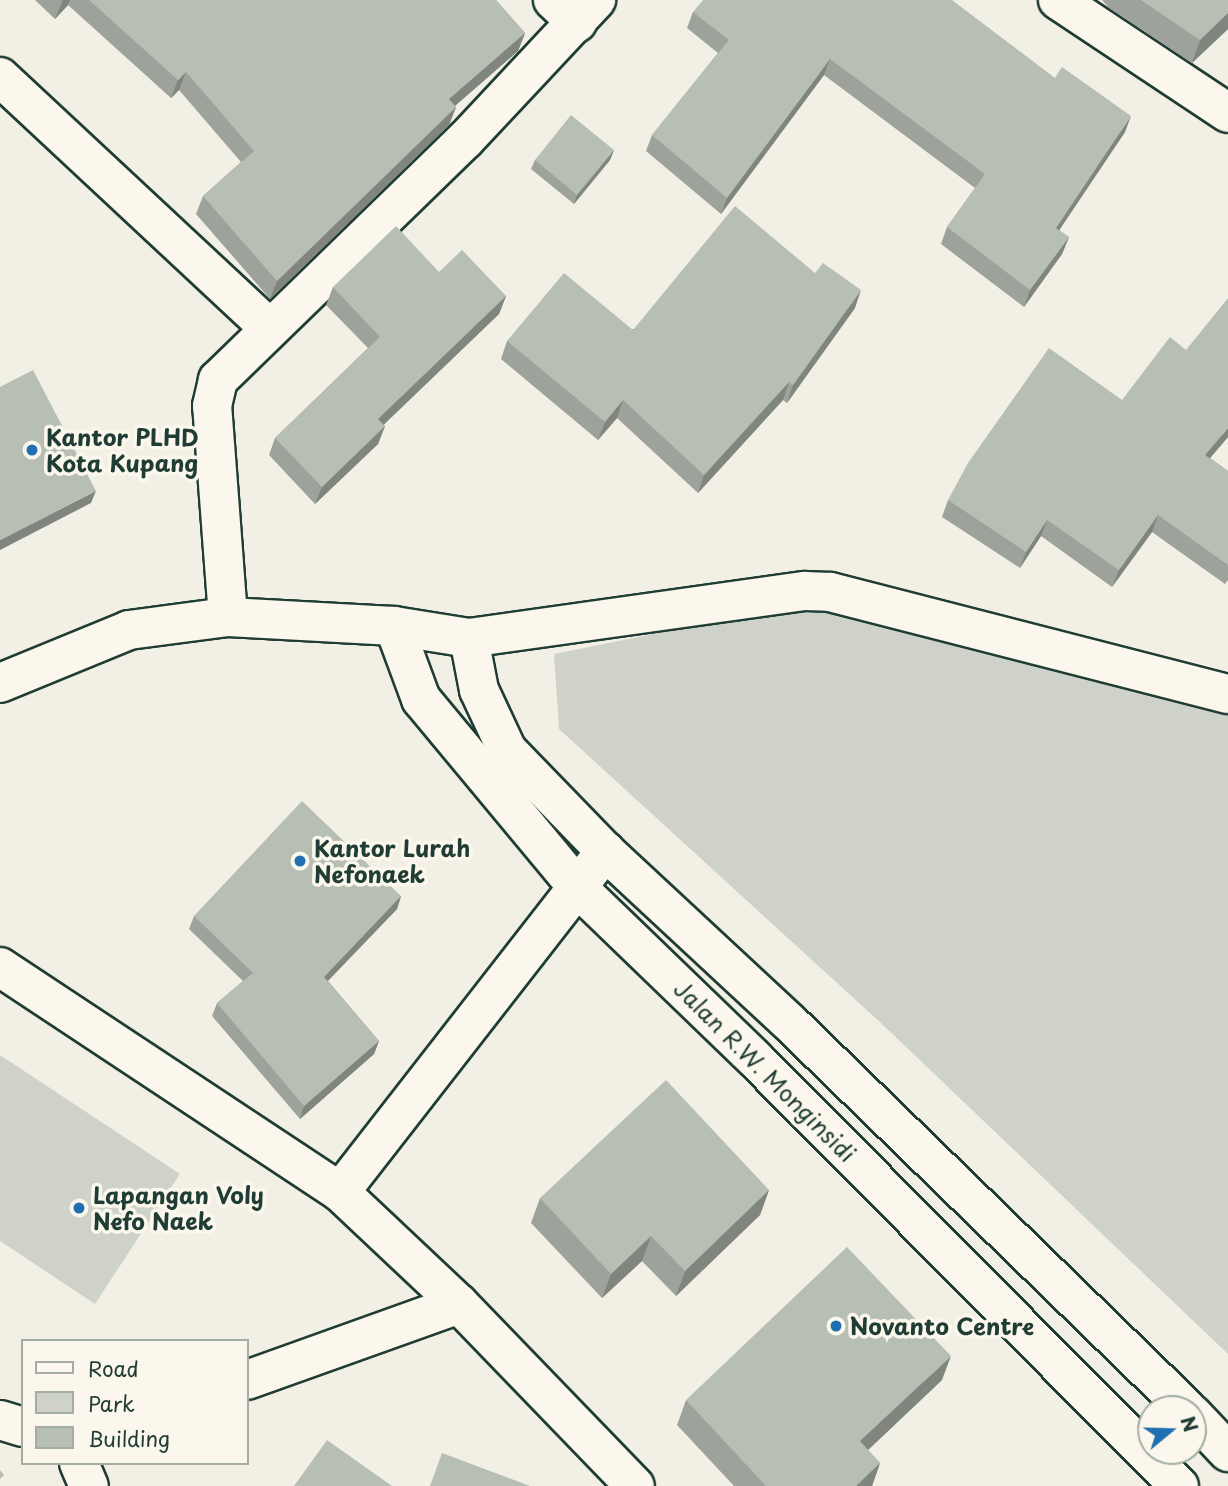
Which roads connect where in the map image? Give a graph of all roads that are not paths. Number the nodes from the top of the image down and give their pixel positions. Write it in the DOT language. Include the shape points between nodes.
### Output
graph roads {
  1 [pos="1058,0"];
  2 [pos="575,7"];
  3 [pos="0,77"];
  4 [pos="1228,113"];
  5 [pos="269,328"];
  6 [pos="228,617"];
  7 [pos="394,626"];
  8 [pos="469,638"];
  9 [pos="0,683"];
  10 [pos="1228,694"];
  11 [pos="605,851"];
  12 [pos="577,887"];
  13 [pos="0,967"];
  14 [pos="340,1192"];
  15 [pos="459,1304"];
  16 [pos="248,1380"];
  17 [pos="1173,1395"];
  18 [pos="0,1420"];
  19 [pos="21,1426"];
  20 [pos="1207,1430"];
  21 [pos="1228,1452"];
  22 [pos="80,1465"];
  23 [pos="89,1486"];
  24 [pos="635,1486"];
  25 [pos="1179,1486"];
  1 -- 4 [label="street"];
  2 -- 5 [label="street" via="465,140"];
  3 -- 5 [label="street"];
  5 -- 6 [label="street" via="218,380 212,406"];
  6 -- 7 [label="street"];
  6 -- 9 [label="street" via="129,630"];
  7 -- 8 [label="street"];
  7 -- 12 [label="street, Jalan R.W. Monginsidi" via="421,699"];
  8 -- 10 [label="street" via="805,591 830,592"];
  8 -- 11 [label="street, Jalan R.W. Monginsidi" via="479,690 508,750"];
  11 -- 12 [label="street"];
  11 -- 17 [label="street, Jalan R.W. Monginsidi" via="789,1022"];
  12 -- 14 [label="street"];
  12 -- 25 [label="street, Jalan R.W. Monginsidi" via="754,1058"];
  13 -- 14 [label="street"];
  14 -- 15 [label="street"];
  15 -- 16 [label="street"];
  15 -- 24 [label="street"];
  18 -- 19 [label="street"];
  20 -- 21 [label="street"];
  22 -- 23 [label="street"];
}
